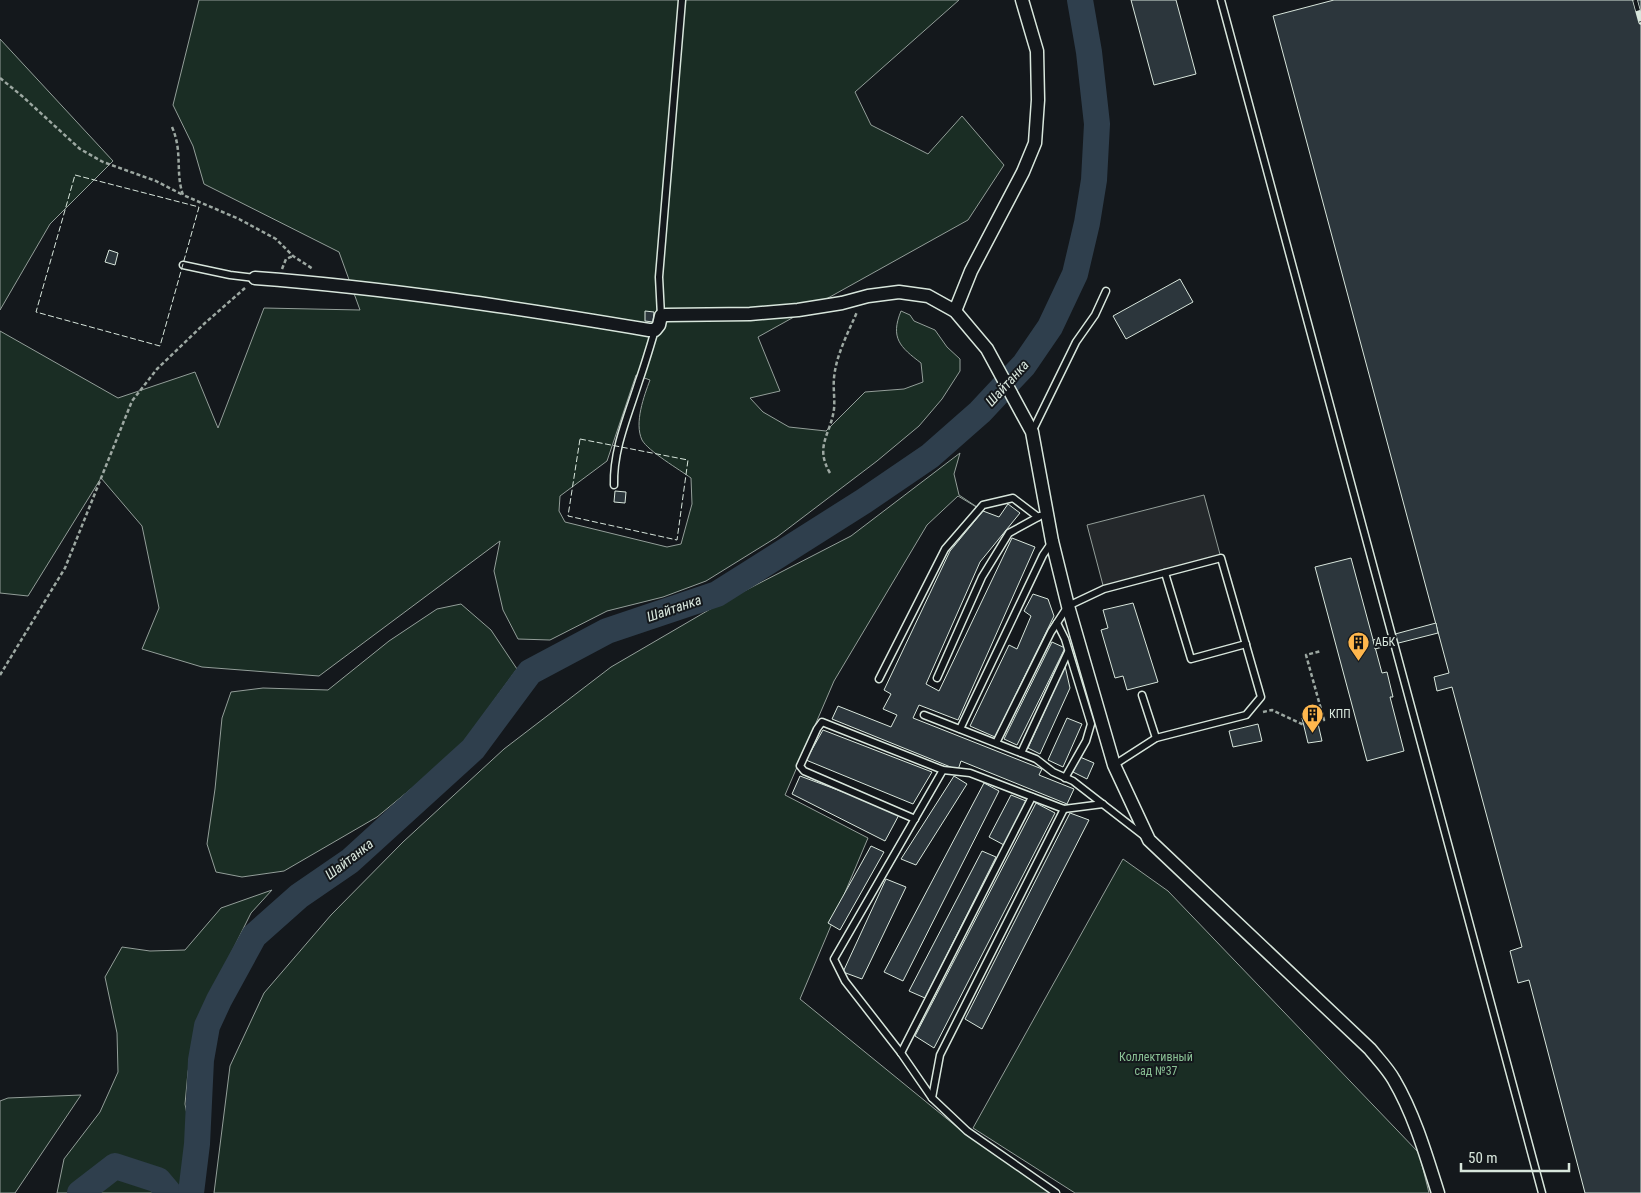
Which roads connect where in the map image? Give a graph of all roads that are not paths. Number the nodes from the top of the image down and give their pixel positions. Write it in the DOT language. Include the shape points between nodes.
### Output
graph roads {
  1 [pos="682,0"];
  2 [pos="1022,0"];
  3 [pos="1222,0"];
  4 [pos="183,265"];
  5 [pos="255,278"];
  6 [pos="1106,291"];
  7 [pos="955,311"];
  8 [pos="661,316"];
  9 [pos="654,330"];
  10 [pos="1032,432"];
  11 [pos="614,485"];
  12 [pos="1042,515"];
  13 [pos="1052,542"];
  14 [pos="1165,573"];
  15 [pos="1068,606"];
  16 [pos="1057,623"];
  17 [pos="1246,644"];
  18 [pos="1068,652"];
  19 [pos="937,678"];
  20 [pos="879,680"];
  21 [pos="1142,695"];
  22 [pos="924,714"];
  23 [pos="960,729"];
  24 [pos="1156,738"];
  25 [pos="996,743"];
  26 [pos="1021,753"];
  27 [pos="1114,765"];
  28 [pos="943,770"];
  29 [pos="1066,778"];
  30 [pos="1032,797"];
  31 [pos="1103,804"];
  32 [pos="1064,809"];
  33 [pos="915,819"];
  34 [pos="1149,840"];
  35 [pos="901,1052"];
  36 [pos="932,1098"];
  37 [pos="1056,1193"];
  38 [pos="1438,1193"];
  39 [pos="1542,1193"];
  1 -- 8 [label="lane" via="659,277"];
  2 -- 7 [label="street" via="1037,50 1038,100 1034,143 1023,172 971,271"];
  3 -- 39 [label="lane"];
  4 -- 5 [label="lane"];
  5 -- 9 [label="street" via="404,292"];
  6 -- 10 [label="lane" via="1095,315 1076,342"];
  7 -- 8 [label="street" via="928,296 899,292 798,310"];
  7 -- 10 [label="street" via="987,349"];
  8 -- 9 [label="street"];
  9 -- 11 [label="lane" via="620,437"];
  10 -- 12 [label="street"];
  12 -- 13 [label="street"];
  12 -- 19 [label="lane" via="1009,533 982,576"];
  12 -- 20 [label="lane" via="1013,498 983,505 945,549"];
  13 -- 15 [label="street"];
  13 -- 23 [label="lane"];
  14 -- 15 [label="lane" via="1104,589"];
  14 -- 17 [label="lane" via="1192,659"];
  14 -- 17 [label="lane" via="1221,558"];
  15 -- 16 [label="lane"];
  15 -- 27 [label="street"];
  16 -- 18 [label="lane"];
  16 -- 25 [label="lane"];
  17 -- 24 [label="lane" via="1261,698 1246,714"];
  18 -- 26 [label="lane"];
  18 -- 29 [label="lane" via="1091,724"];
  21 -- 24 [label="lane"];
  22 -- 23 [label="lane"];
  23 -- 25 [label="lane"];
  24 -- 27 [label="lane"];
  25 -- 26 [label="lane"];
  26 -- 29 [label="lane"];
  27 -- 34 [label="street"];
  28 -- 30 [label="lane" via="970,773"];
  28 -- 33 [label="lane"];
  28 -- 33 [label="lane" via="822,722 817,729 800,766 804,771"];
  29 -- 31 [label="lane"];
  30 -- 32 [label="lane"];
  30 -- 35 [label="lane"];
  31 -- 32 [label="lane"];
  31 -- 34 [label="lane"];
  32 -- 36 [label="lane" via="940,1055"];
  33 -- 35 [label="lane" via="834,958 845,981"];
  34 -- 38 [label="street" via="1370,1049 1394,1079 1421,1142"];
  35 -- 36 [label="lane"];
  36 -- 37 [label="lane" via="967,1131"];
}
